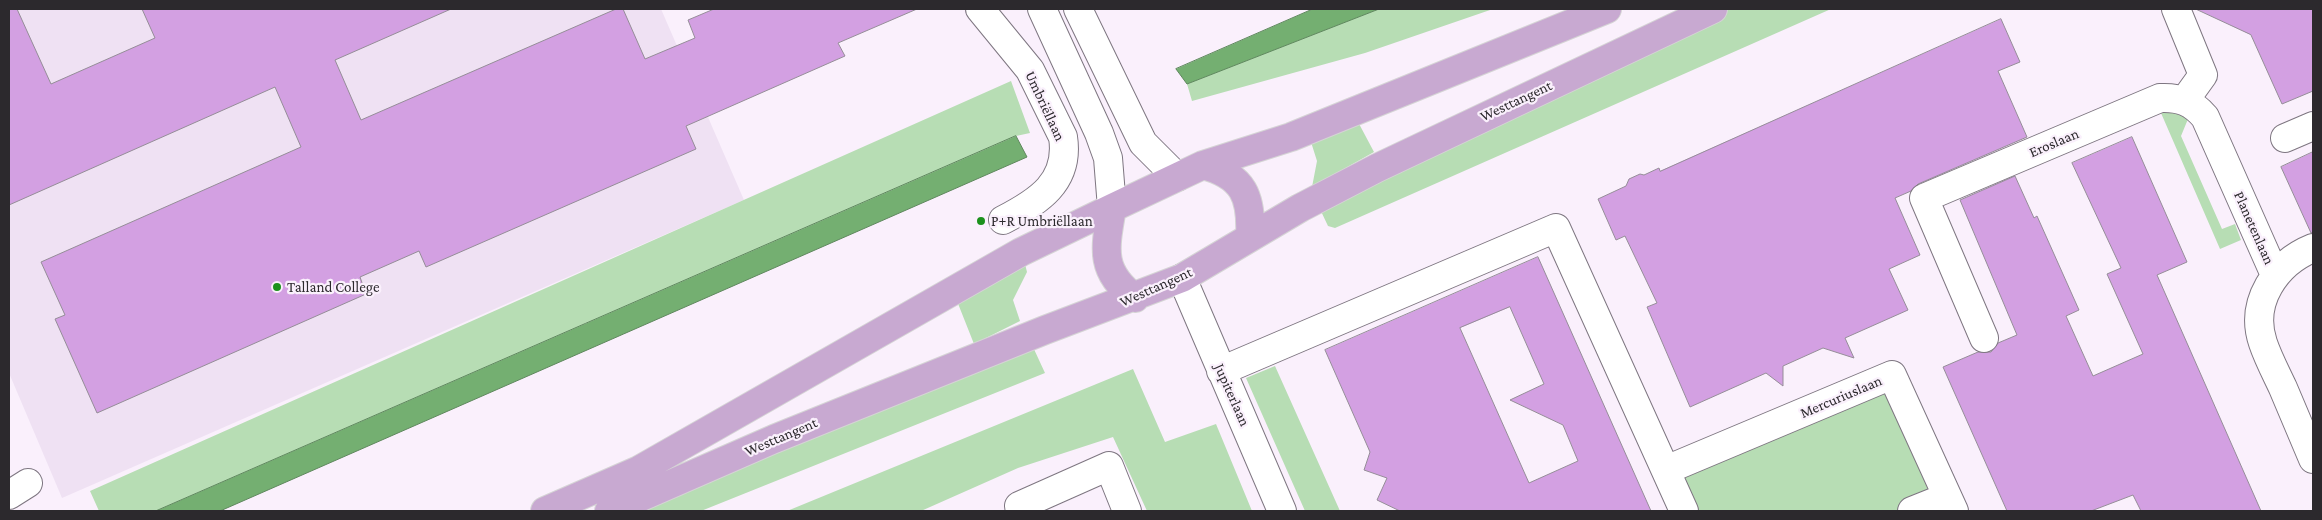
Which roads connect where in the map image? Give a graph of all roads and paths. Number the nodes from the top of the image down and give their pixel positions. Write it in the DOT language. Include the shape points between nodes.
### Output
graph roads {
  1 [pos="980,9"];
  2 [pos="1042,9"];
  3 [pos="1078,9"];
  4 [pos="1607,9"];
  5 [pos="1712,9"];
  6 [pos="2176,9"];
  7 [pos="2185,100"];
  8 [pos="2313,126"];
  9 [pos="2285,138"];
  10 [pos="1203,165"];
  11 [pos="1177,177"];
  12 [pos="1112,208"];
  13 [pos="1003,220"];
  14 [pos="1250,237"];
  15 [pos="2313,248"];
  16 [pos="2275,275"];
  17 [pos="1182,278"];
  18 [pos="1135,298"];
  19 [pos="1984,338"];
  20 [pos="1222,371"];
  21 [pos="2313,459"];
  22 [pos="1666,470"];
  23 [pos="1951,504"];
  24 [pos="545,511"];
  25 [pos="609,511"];
  26 [pos="1022,511"];
  27 [pos="1127,511"];
  28 [pos="1282,511"];
  29 [pos="1684,511"];
  30 [pos="1912,511"];
  1 -- 13 [label="street, Umbriëllaan" via="1030,70 1063,137 1064,146 1064,162 1046,191 1024,209"];
  2 -- 12 [label="street" via="1108,158"];
  3 -- 11 [label="street" via="1143,143"];
  4 -- 10 [label="main road" via="1291,137"];
  5 -- 14 [label="main road, Westtangent" via="1446,134"];
  6 -- 7 [label="street" via="2203,76"];
  7 -- 16 [label="street, Planetenlaan" via="2205,117"];
  7 -- 19 [label="street, Eroslaan" via="2160,98 1924,198"];
  8 -- 9 [label="street"];
  10 -- 11 [label="main road"];
  10 -- 14 [label="main road" via="1231,175 1240,185 1251,212"];
  11 -- 12 [label="main road"];
  12 -- 18 [label="main road" via="1106,262 1119,285"];
  12 -- 24 [label="main road" via="1021,252 639,470"];
  14 -- 17 [label="main road, Westtangent"];
  15 -- 16 [label="street"];
  16 -- 21 [label="street, Planetenlaan" via="2264,294 2259,318 2262,342"];
  17 -- 18 [label="main road, Westtangent"];
  17 -- 20 [label="street, Jupiterlaan"];
  18 -- 25 [label="main road, Westtangent" via="1045,330 782,436"];
  20 -- 22 [label="street" via="1556,228"];
  20 -- 28 [label="street, Jupiterlaan"];
  22 -- 23 [label="street, Mercuriuslaan" via="1892,375"];
  22 -- 29 [label="street"];
  23 -- 30 [label="street, Mercuriuslaan"];
  26 -- 27 [label="street" via="1019,506 1109,466"];
}
